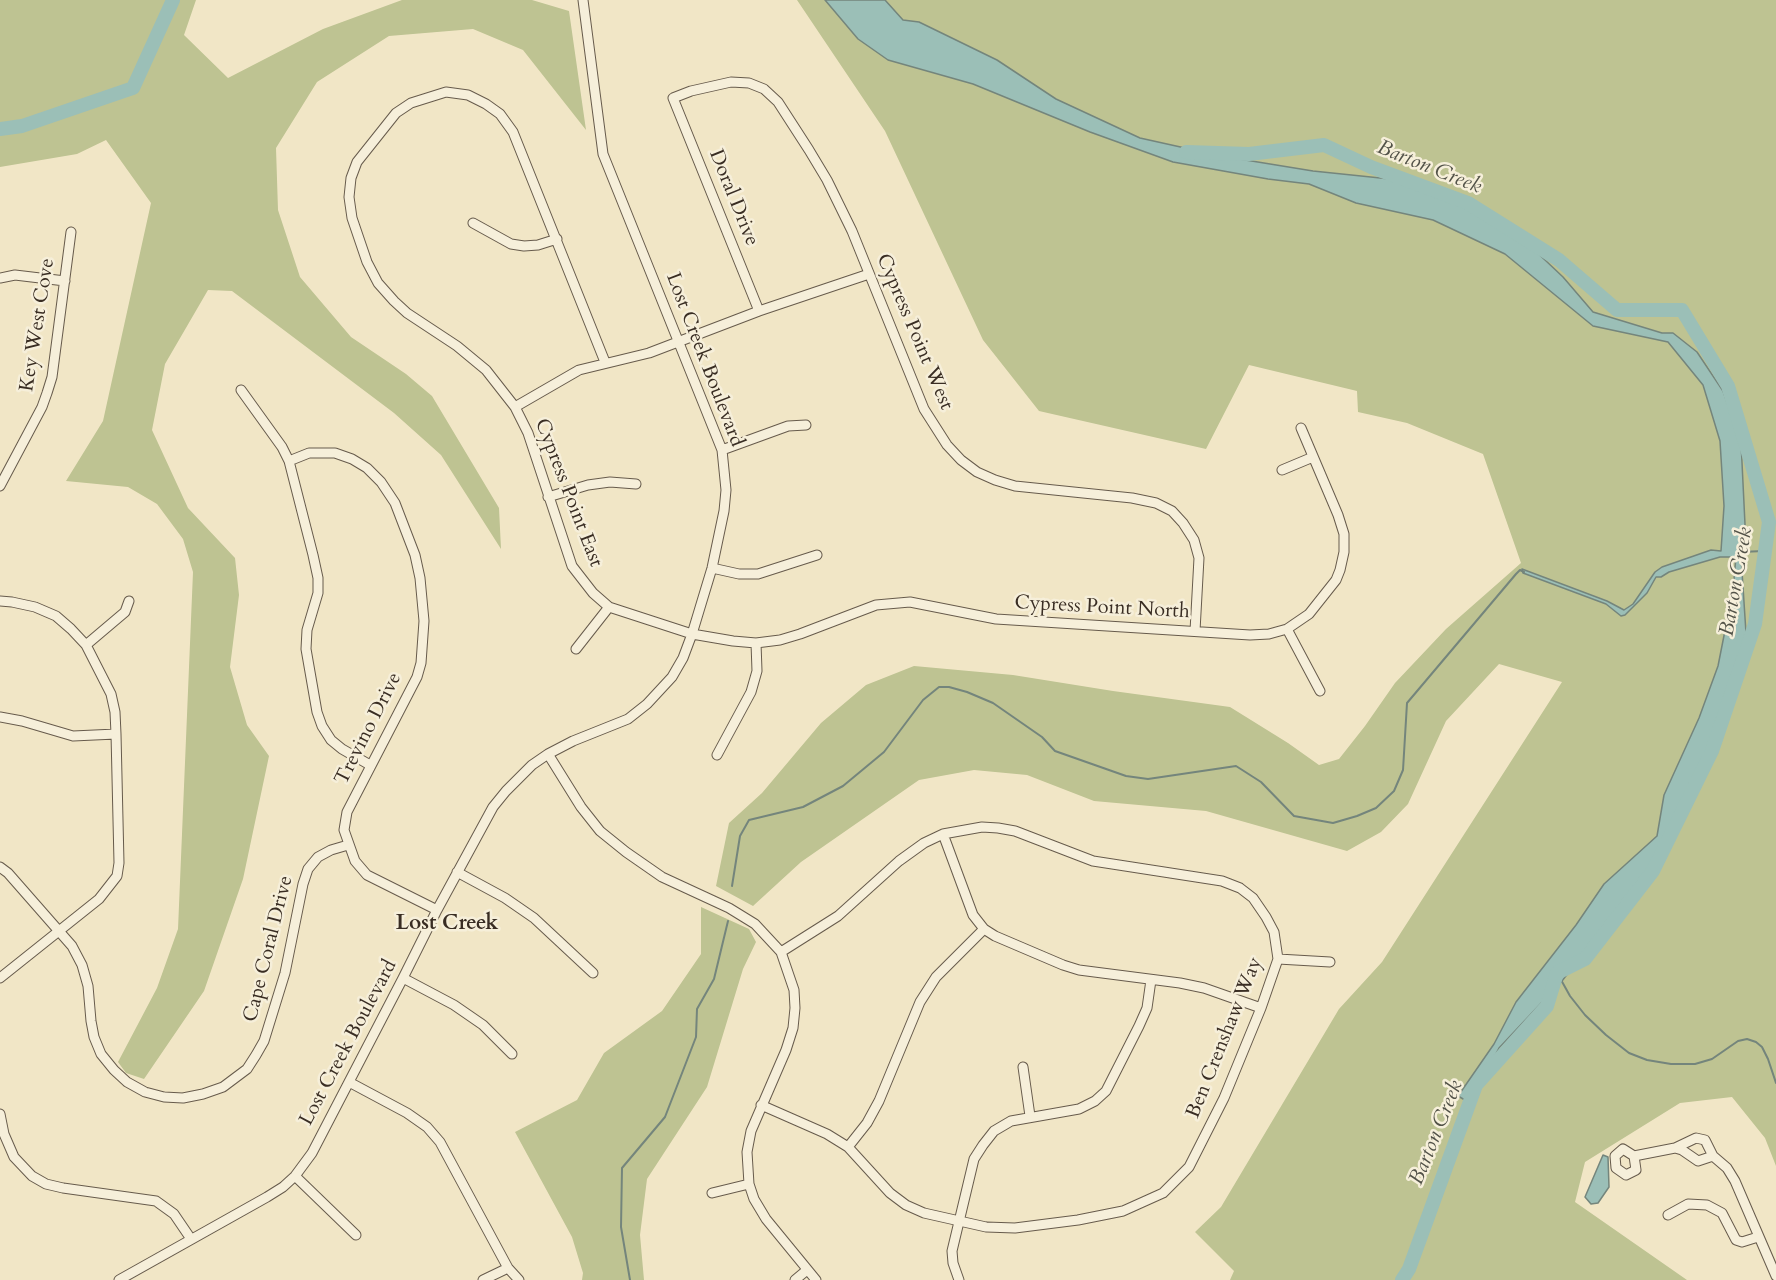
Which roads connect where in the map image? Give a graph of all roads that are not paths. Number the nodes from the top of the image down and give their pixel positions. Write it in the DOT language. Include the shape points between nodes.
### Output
graph roads {
  1 [pos="582,0"];
  2 [pos="673,98"];
  3 [pos="473,223"];
  4 [pos="71,232"];
  5 [pos="557,239"];
  6 [pos="869,274"];
  7 [pos="0,278"];
  8 [pos="65,281"];
  9 [pos="759,311"];
  10 [pos="681,343"];
  11 [pos="605,362"];
  12 [pos="241,390"];
  13 [pos="515,407"];
  14 [pos="806,425"];
  15 [pos="1301,428"];
  16 [pos="722,450"];
  17 [pos="1313,457"];
  18 [pos="289,461"];
  19 [pos="1282,470"];
  20 [pos="636,484"];
  21 [pos="0,486"];
  22 [pos="548,497"];
  23 [pos="817,555"];
  24 [pos="712,568"];
  25 [pos="0,601"];
  26 [pos="129,601"];
  27 [pos="609,607"];
  28 [pos="1287,628"];
  29 [pos="1195,631"];
  30 [pos="692,634"];
  31 [pos="756,643"];
  32 [pos="86,645"];
  33 [pos="576,650"];
  34 [pos="1320,692"];
  35 [pos="0,717"];
  36 [pos="116,734"];
  37 [pos="548,754"];
  38 [pos="717,754"];
  39 [pos="370,765"];
  40 [pos="943,834"];
  41 [pos="348,845"];
  42 [pos="0,867"];
  43 [pos="458,872"];
  44 [pos="436,910"];
  45 [pos="984,929"];
  46 [pos="59,932"];
  47 [pos="781,952"];
  48 [pos="1278,959"];
  49 [pos="1330,962"];
  50 [pos="593,973"];
  51 [pos="0,978"];
  52 [pos="403,978"];
  53 [pos="1151,980"];
  54 [pos="1261,1008"];
  55 [pos="512,1054"];
  56 [pos="1023,1068"];
  57 [pos="349,1082"];
  58 [pos="762,1105"];
  59 [pos="0,1114"];
  60 [pos="1030,1116"];
  61 [pos="848,1147"];
  62 [pos="1675,1148"];
  63 [pos="1634,1156"];
  64 [pos="1713,1156"];
  65 [pos="295,1176"];
  66 [pos="749,1184"];
  67 [pos="712,1193"];
  68 [pos="1668,1215"];
  69 [pos="958,1221"];
  70 [pos="356,1235"];
  71 [pos="1758,1237"];
  72 [pos="191,1239"];
  73 [pos="508,1268"];
  74 [pos="807,1270"];
  75 [pos="1776,1276"];
  76 [pos="119,1280"];
  77 [pos="483,1280"];
  78 [pos="519,1280"];
  79 [pos="795,1280"];
  80 [pos="816,1280"];
  81 [pos="959,1280"];
  1 -- 10 [label="street, Lost Creek Boulevard" via="603,154"];
  2 -- 6 [label="street, Cypress Point West" via="731,82 764,89 778,102 827,180"];
  2 -- 9 [label="street, Doral Drive"];
  3 -- 5 [label="street" via="511,244 538,245"];
  4 -- 8 [label="street, Key West Cove"];
  5 -- 11 [label="street, Cypress Point East"];
  5 -- 13 [label="street, Cypress Point East" via="513,132 500,114 468,95 446,92 429,96 396,113 357,162 351,178 352,218 378,283 407,313 486,370"];
  6 -- 9 [label="street"];
  6 -- 29 [label="street, Cypress Point West" via="924,409 947,446 961,460 977,472 1015,486 1156,503 1184,523 1198,558"];
  7 -- 8 [label="street" via="15,275"];
  8 -- 21 [label="street, Key West Cove" via="47,393"];
  9 -- 10 [label="street"];
  10 -- 11 [label="street"];
  10 -- 16 [label="street, Lost Creek Boulevard"];
  11 -- 13 [label="street" via="579,370"];
  12 -- 18 [label="street"];
  13 -- 22 [label="street, Cypress Point East" via="528,433"];
  14 -- 16 [label="street" via="788,426"];
  15 -- 17 [label="street, Cypress Point North"];
  16 -- 24 [label="street, Lost Creek Boulevard" via="726,490"];
  17 -- 19 [label="street"];
  17 -- 28 [label="street, Cypress Point North" via="1344,534 1344,552 1340,570 1323,598 1309,614"];
  18 -- 39 [label="street" via="318,578 306,649 317,712 331,740"];
  18 -- 39 [label="street, Trevino Drive" via="309,453 335,453 367,468 395,503 415,555 424,621 421,663"];
  20 -- 22 [label="street" via="588,485"];
  22 -- 27 [label="street, Cypress Point East" via="572,566"];
  23 -- 24 [label="street" via="758,574"];
  24 -- 30 [label="street, Lost Creek Boulevard"];
  25 -- 32 [label="street" via="56,616"];
  26 -- 32 [label="street" via="125,612"];
  27 -- 30 [label="street, Cypress Point East"];
  27 -- 33 [label="street"];
  28 -- 29 [label="street, Cypress Point North" via="1250,635"];
  28 -- 34 [label="street"];
  29 -- 31 [label="street, Cypress Point North" via="996,619 910,602 876,605 800,634"];
  30 -- 31 [label="street, Cypress Point North"];
  30 -- 37 [label="street, Lost Creek Boulevard" via="672,677 647,704 628,719"];
  31 -- 38 [label="street" via="757,671 751,692"];
  32 -- 36 [label="street" via="111,694"];
  35 -- 36 [label="street" via="72,736"];
  36 -- 46 [label="street" via="117,876 99,899"];
  37 -- 43 [label="street, Lost Creek Boulevard" via="506,790 493,807"];
  37 -- 47 [label="street" via="600,831 662,877 755,924"];
  39 -- 41 [label="street, Trevino Drive" via="347,812 344,830"];
  40 -- 45 [label="street" via="973,915"];
  40 -- 47 [label="street, Ben Crenshaw Way" via="899,861 838,916"];
  40 -- 48 [label="street, Ben Crenshaw Way" via="998,828 1093,861 1222,880 1253,898 1274,932"];
  41 -- 44 [label="street, Trevino Drive" via="367,874"];
  41 -- 46 [label="street, Cape Coral Drive" via="318,857 308,869 285,973 256,1055 236,1078 203,1094 183,1098 145,1092 114,1070 94,1037 82,964"];
  42 -- 46 [label="street, Cape Coral Drive"];
  43 -- 44 [label="street, Lost Creek Boulevard"];
  43 -- 50 [label="street" via="534,918"];
  44 -- 52 [label="street, Lost Creek Boulevard"];
  45 -- 53 [label="street" via="1079,970"];
  45 -- 61 [label="street" via="936,977 920,1002 879,1101"];
  46 -- 51 [label="street"];
  47 -- 58 [label="street" via="794,990 793,1028"];
  48 -- 49 [label="street"];
  48 -- 54 [label="street, Ben Crenshaw Way"];
  52 -- 55 [label="street" via="483,1025"];
  52 -- 57 [label="street, Lost Creek Boulevard"];
  53 -- 54 [label="street" via="1204,988"];
  53 -- 60 [label="street" via="1140,1026 1106,1091 1079,1109"];
  54 -- 69 [label="street, Ben Crenshaw Way" via="1224,1098 1189,1167 1163,1193 1123,1211 1078,1220 1015,1228"];
  56 -- 60 [label="street"];
  57 -- 65 [label="street, Lost Creek Boulevard" via="312,1153"];
  57 -- 73 [label="street" via="407,1113 440,1142"];
  58 -- 61 [label="street, Ben Crenshaw Way"];
  58 -- 66 [label="street" via="747,1152"];
  59 -- 72 [label="street" via="14,1157 32,1176 63,1188 156,1201 174,1214"];
  60 -- 69 [label="street" via="994,1131 983,1145 975,1159"];
  61 -- 69 [label="street, Ben Crenshaw Way" via="906,1205"];
  62 -- 63 [label="street"];
  62 -- 64 [label="street" via="1698,1161"];
  62 -- 64 [label="street" via="1701,1138"];
  64 -- 71 [label="street" via="1735,1181"];
  65 -- 70 [label="street"];
  65 -- 72 [label="street, Lost Creek Boulevard" via="267,1197"];
  66 -- 67 [label="street"];
  66 -- 74 [label="street" via="766,1219"];
  68 -- 71 [label="street" via="1688,1204 1707,1205 1722,1213 1736,1240"];
  69 -- 81 [label="street" via="952,1251"];
  71 -- 75 [label="street"];
  72 -- 76 [label="street, Lost Creek Boulevard"];
  73 -- 77 [label="street"];
  73 -- 78 [label="street"];
  74 -- 79 [label="street"];
  74 -- 80 [label="street"];
}
